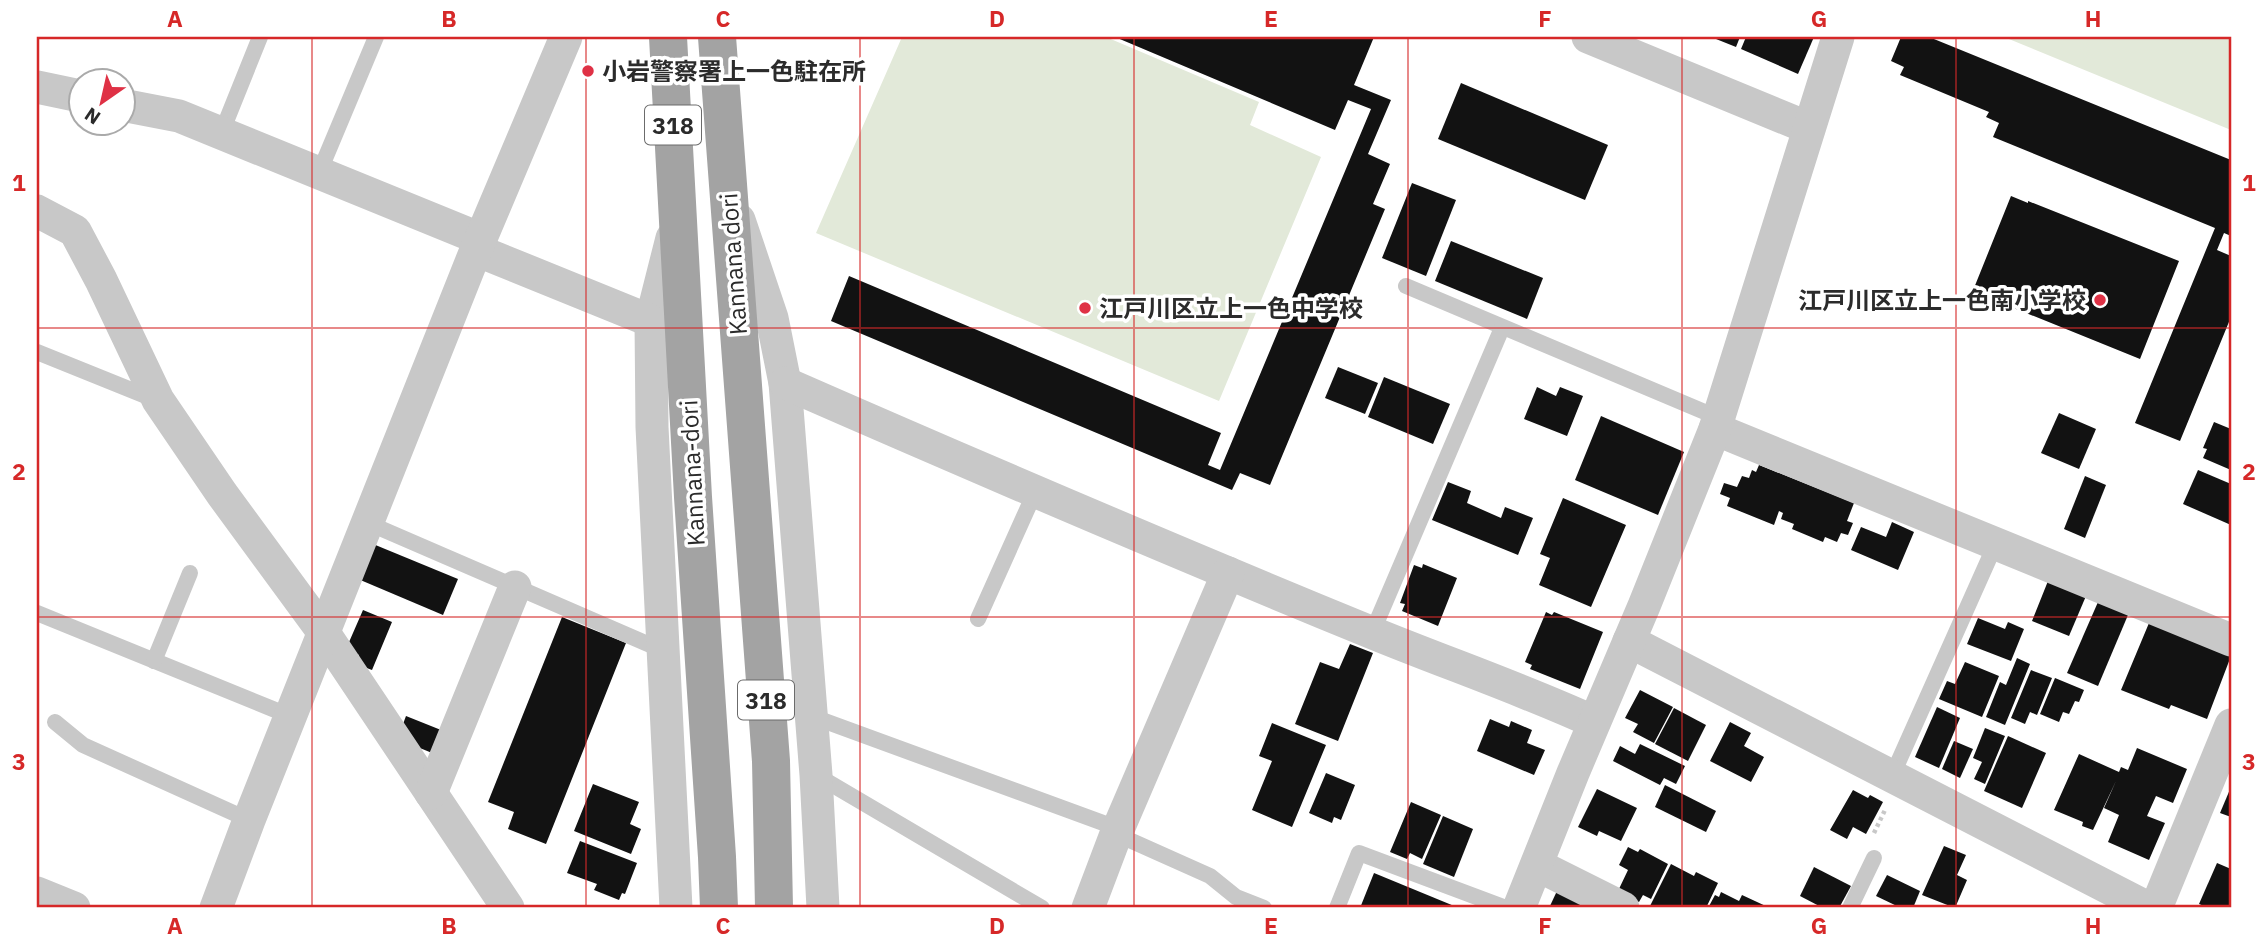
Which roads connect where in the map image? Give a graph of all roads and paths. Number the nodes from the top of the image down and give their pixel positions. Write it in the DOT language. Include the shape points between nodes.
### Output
graph roads {
  1 [pos="260,37"];
  2 [pos="376,37"];
  3 [pos="566,37"];
  4 [pos="668,37"];
  5 [pos="717,37"];
  6 [pos="1588,37"];
  7 [pos="1838,37"];
  8 [pos="37,87"];
  9 [pos="66,93"];
  10 [pos="136,107"];
  11 [pos="1809,128"];
  12 [pos="221,134"];
  13 [pos="319,173"];
  14 [pos="727,185"];
  15 [pos="678,214"];
  16 [pos="38,215"];
  17 [pos="479,245"];
  18 [pos="1406,286"];
  19 [pos="651,321"];
  20 [pos="1502,328"];
  21 [pos="37,352"];
  22 [pos="785,383"];
  23 [pos="158,400"];
  24 [pos="1717,423"];
  25 [pos="1035,492"];
  26 [pos="368,523"];
  27 [pos="1996,543"];
  28 [pos="190,573"];
  29 [pos="1228,573"];
  30 [pos="515,587"];
  31 [pos="37,613"];
  32 [pos="978,620"];
  33 [pos="324,633"];
  34 [pos="1371,633"];
  35 [pos="2231,640"];
  36 [pos="1629,641"];
  37 [pos="664,651"];
  38 [pos="154,661"];
  39 [pos="290,716"];
  40 [pos="811,716"];
  41 [pos="55,722"];
  42 [pos="1594,722"];
  43 [pos="2231,725"];
  44 [pos="816,775"];
  45 [pos="1896,778"];
  46 [pos="431,793"];
  47 [pos="249,820"];
  48 [pos="1116,834"];
  49 [pos="1874,858"];
  50 [pos="1536,865"];
  51 [pos="37,893"];
  52 [pos="1233,903"];
  53 [pos="74,908"];
  54 [pos="216,908"];
  55 [pos="508,908"];
  56 [pos="676,908"];
  57 [pos="719,908"];
  58 [pos="774,908"];
  59 [pos="823,908"];
  60 [pos="1042,908"];
  61 [pos="1088,908"];
  62 [pos="1264,908"];
  63 [pos="1336,908"];
  64 [pos="1506,908"];
  65 [pos="1519,908"];
  66 [pos="1623,908"];
  67 [pos="1850,908"];
  68 [pos="2148,908"];
  69 [pos="2156,908"];
  1 -- 12 [label="lane"];
  2 -- 13 [label="lane"];
  3 -- 17 [label="street"];
  4 -- 15 [label="main road, Kannana-dori / 318"];
  5 -- 14 [label="main road, Kannana dori / 318"];
  6 -- 11 [label="street"];
  7 -- 11 [label="street"];
  8 -- 9 [label="street"];
  10 -- 12 [label="street" via="179,116"];
  11 -- 24 [label="street"];
  12 -- 13 [label="street"];
  13 -- 17 [label="street"];
  14 -- 22 [label="street" via="772,318"];
  14 -- 58 [label="main road, Kannana dori / 318" via="771,761"];
  15 -- 19 [label="street"];
  15 -- 57 [label="main road, Kannana-dori / 318"];
  16 -- 23 [label="street" via="75,231"];
  17 -- 19 [label="street"];
  17 -- 26 [label="street"];
  18 -- 20 [label="lane"];
  19 -- 37 [label="street" via="654,497"];
  20 -- 24 [label="lane"];
  20 -- 34 [label="lane"];
  21 -- 23 [label="lane"];
  22 -- 25 [label="street"];
  22 -- 40 [label="street"];
  23 -- 33 [label="street"];
  24 -- 27 [label="street"];
  24 -- 36 [label="street"];
  25 -- 29 [label="street"];
  25 -- 32 [label="lane"];
  26 -- 30 [label="lane"];
  26 -- 33 [label="street"];
  27 -- 35 [label="street"];
  27 -- 45 [label="lane"];
  28 -- 38 [label="lane"];
  29 -- 34 [label="street"];
  29 -- 48 [label="street"];
  30 -- 37 [label="lane"];
  30 -- 46 [label="street"];
  31 -- 38 [label="lane"];
  33 -- 39 [label="street"];
  33 -- 46 [label="street"];
  34 -- 42 [label="street"];
  36 -- 42 [label="street"];
  36 -- 45 [label="street"];
  37 -- 56 [label="street"];
  38 -- 39 [label="lane"];
  39 -- 47 [label="street"];
  40 -- 44 [label="street"];
  40 -- 48 [label="lane" via="1106,824"];
  41 -- 47 [label="lane" via="83,745"];
  42 -- 50 [label="street"];
  43 -- 69 [label="street"];
  44 -- 59 [label="street"];
  44 -- 60 [label="lane"];
  45 -- 49 [label="path" via="1866,848"];
  45 -- 68 [label="street"];
  46 -- 55 [label="street"];
  47 -- 54 [label="street"];
  48 -- 52 [label="lane" via="1210,876"];
  48 -- 61 [label="street"];
  49 -- 67 [label="lane"];
  50 -- 65 [label="street"];
  50 -- 66 [label="street"];
  51 -- 53 [label="street"];
  52 -- 62 [label="lane"];
  63 -- 64 [label="lane" via="1359,853"];
}
